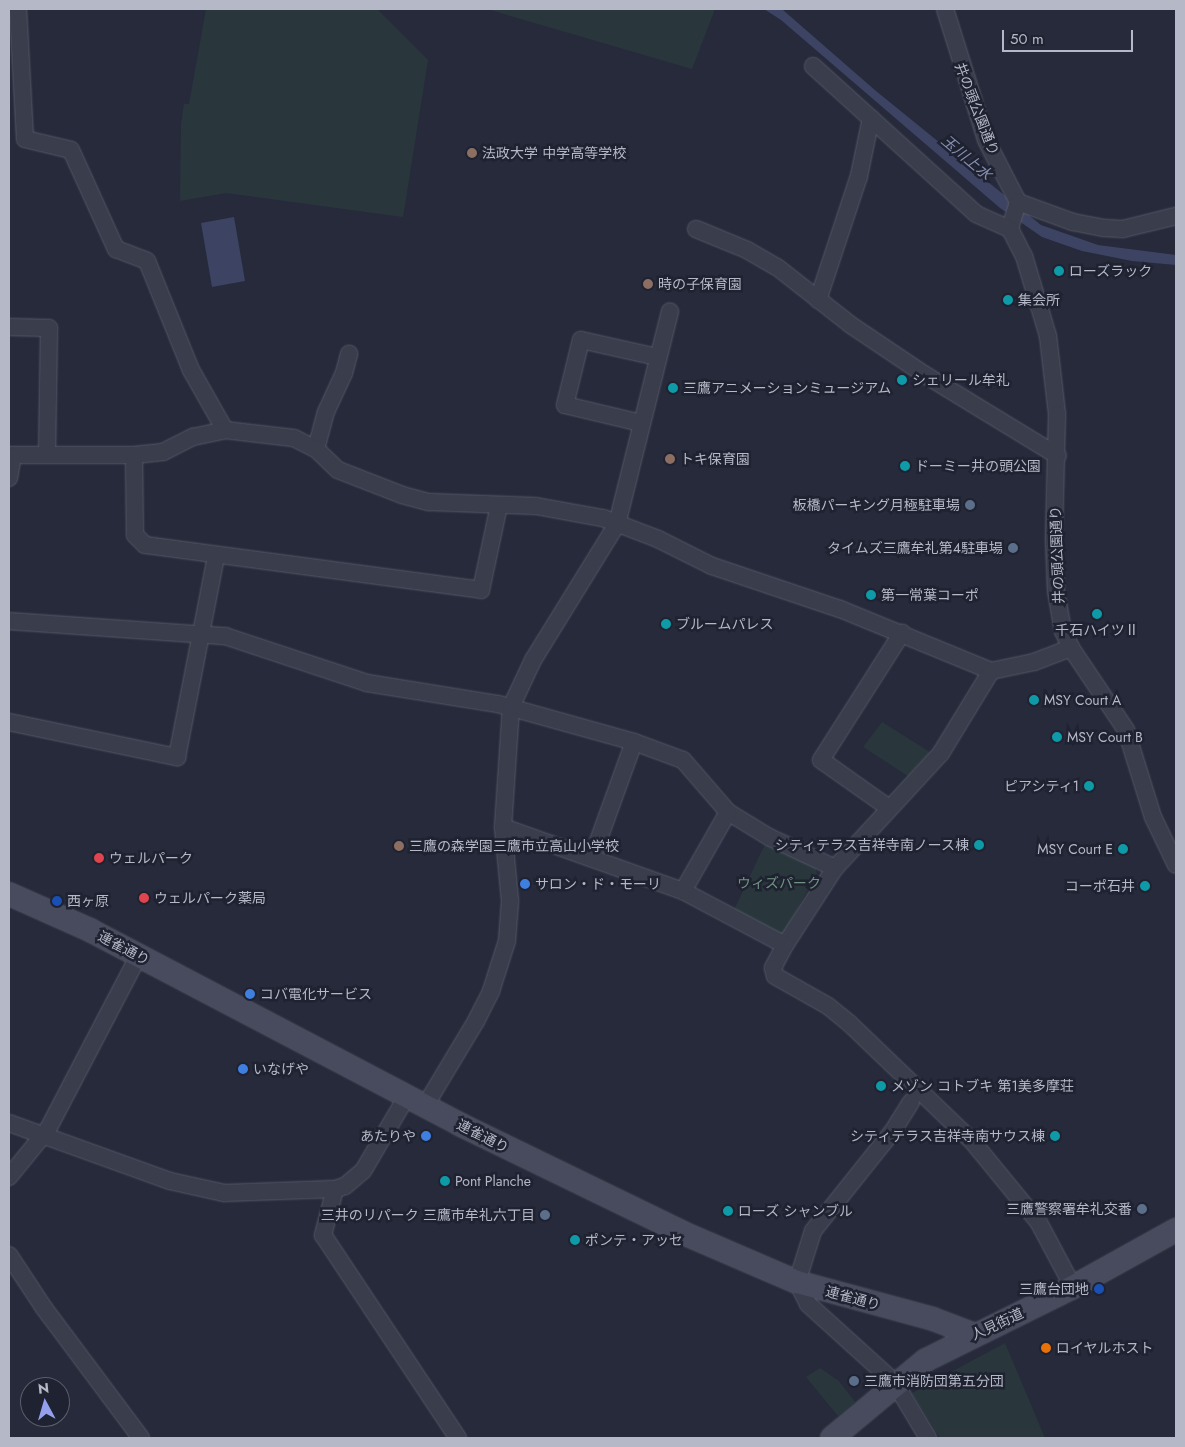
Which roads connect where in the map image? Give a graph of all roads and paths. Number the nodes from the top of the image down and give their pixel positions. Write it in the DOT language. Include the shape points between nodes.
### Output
graph roads {
  1 [pos="18,9"];
  2 [pos="944,9"];
  3 [pos="15,36"];
  4 [pos="813,66"];
  5 [pos="871,118"];
  6 [pos="1018,204"];
  7 [pos="1176,216"];
  8 [pos="1011,227"];
  9 [pos="696,229"];
  10 [pos="818,300"];
  11 [pos="670,312"];
  12 [pos="9,327"];
  13 [pos="349,354"];
  14 [pos="657,358"];
  15 [pos="641,423"];
  16 [pos="225,430"];
  17 [pos="316,449"];
  18 [pos="48,455"];
  19 [pos="134,455"];
  20 [pos="11,456"];
  21 [pos="1058,456"];
  22 [pos="9,478"];
  23 [pos="499,505"];
  24 [pos="618,524"];
  25 [pos="216,556"];
  26 [pos="9,621"];
  27 [pos="902,633"];
  28 [pos="201,634"];
  29 [pos="1071,648"];
  30 [pos="991,671"];
  31 [pos="511,708"];
  32 [pos="9,722"];
  33 [pos="634,742"];
  34 [pos="889,808"];
  35 [pos="728,812"];
  36 [pos="503,827"];
  37 [pos="592,858"];
  38 [pos="1176,865"];
  39 [pos="835,868"];
  40 [pos="683,891"];
  41 [pos="9,894"];
  42 [pos="785,945"];
  43 [pos="139,955"];
  44 [pos="416,1101"];
  45 [pos="911,1102"];
  46 [pos="9,1123"];
  47 [pos="43,1135"];
  48 [pos="9,1177"];
  49 [pos="335,1189"];
  50 [pos="1176,1230"];
  51 [pos="9,1255"];
  52 [pos="797,1282"];
  53 [pos="1073,1287"];
  54 [pos="975,1335"];
  55 [pos="895,1383"];
  56 [pos="141,1438"];
  57 [pos="458,1438"];
  58 [pos="832,1438"];
  59 [pos="928,1438"];
  1 -- 3 [label="street"];
  2 -- 6 [label="street, 井の頭公園通り" via="986,140"];
  3 -- 16 [label="street" via="25,139 71,150 116,250 146,262 192,370"];
  4 -- 5 [label="street"];
  5 -- 8 [label="street" via="976,214"];
  5 -- 10 [label="street" via="859,176"];
  6 -- 7 [label="street" via="1073,222 1104,228 1123,229"];
  6 -- 8 [label="street"];
  8 -- 21 [label="street, 井の頭公園通り" via="1024,256 1048,336"];
  9 -- 10 [label="street" via="769,263"];
  10 -- 21 [label="street" via="927,376"];
  11 -- 14 [label="street"];
  12 -- 18 [label="street" via="49,328"];
  13 -- 17 [label="street" via="344,374 326,412"];
  14 -- 15 [label="street"];
  14 -- 15 [label="street" via="581,340 565,405"];
  15 -- 24 [label="street"];
  16 -- 17 [label="street" via="294,438"];
  16 -- 19 [label="street" via="193,438 163,452"];
  17 -- 23 [label="street" via="338,470 402,496 429,502"];
  18 -- 19 [label="street"];
  18 -- 20 [label="street"];
  19 -- 25 [label="street" via="135,535 145,545"];
  20 -- 22 [label="street"];
  21 -- 29 [label="street, 井の頭公園通り" via="1054,541 1056,591 1063,631"];
  23 -- 24 [label="street" via="570,510"];
  23 -- 25 [label="street" via="481,590"];
  24 -- 27 [label="street" via="744,578"];
  24 -- 31 [label="street" via="533,660"];
  25 -- 28 [label="street"];
  26 -- 28 [label="street"];
  27 -- 30 [label="street"];
  27 -- 34 [label="street" via="821,760"];
  28 -- 31 [label="street" via="225,636 367,683 412,688"];
  28 -- 32 [label="street" via="177,756"];
  29 -- 30 [label="street" via="1034,662"];
  29 -- 38 [label="street, 井の頭公園通り" via="1126,730 1153,817"];
  30 -- 34 [label="street" via="941,753"];
  31 -- 33 [label="street"];
  31 -- 36 [label="street"];
  33 -- 35 [label="street" via="683,760"];
  33 -- 37 [label="street"];
  34 -- 39 [label="street"];
  35 -- 39 [label="street" via="769,837"];
  35 -- 40 [label="street"];
  36 -- 37 [label="street"];
  36 -- 44 [label="street" via="510,892 507,941 491,991 476,1021"];
  37 -- 40 [label="street"];
  39 -- 42 [label="street"];
  40 -- 42 [label="street"];
  41 -- 43 [label="main road, 連雀通り"];
  42 -- 53 [label="street" via="773,968 775,976 828,1006 849,1023 972,1142 1039,1223"];
  43 -- 44 [label="main road, 連雀通り"];
  43 -- 47 [label="street"];
  44 -- 49 [label="street" via="363,1170 345,1186"];
  44 -- 52 [label="main road, 連雀通り" via="594,1191"];
  45 -- 52 [label="street" via="892,1132 814,1231"];
  46 -- 47 [label="street"];
  47 -- 48 [label="street"];
  47 -- 49 [label="street" via="170,1181 224,1193"];
  49 -- 57 [label="street" via="323,1235"];
  50 -- 53 [label="main road, 人見街道"];
  51 -- 56 [label="street" via="44,1308"];
  52 -- 54 [label="main road, 連雀通り" via="933,1319"];
  52 -- 55 [label="street" via="808,1304"];
  53 -- 54 [label="main road, 人見街道"];
  54 -- 55 [label="main road, 人見街道" via="926,1360"];
  55 -- 58 [label="main road, 人見街道"];
  55 -- 59 [label="street"];
}
